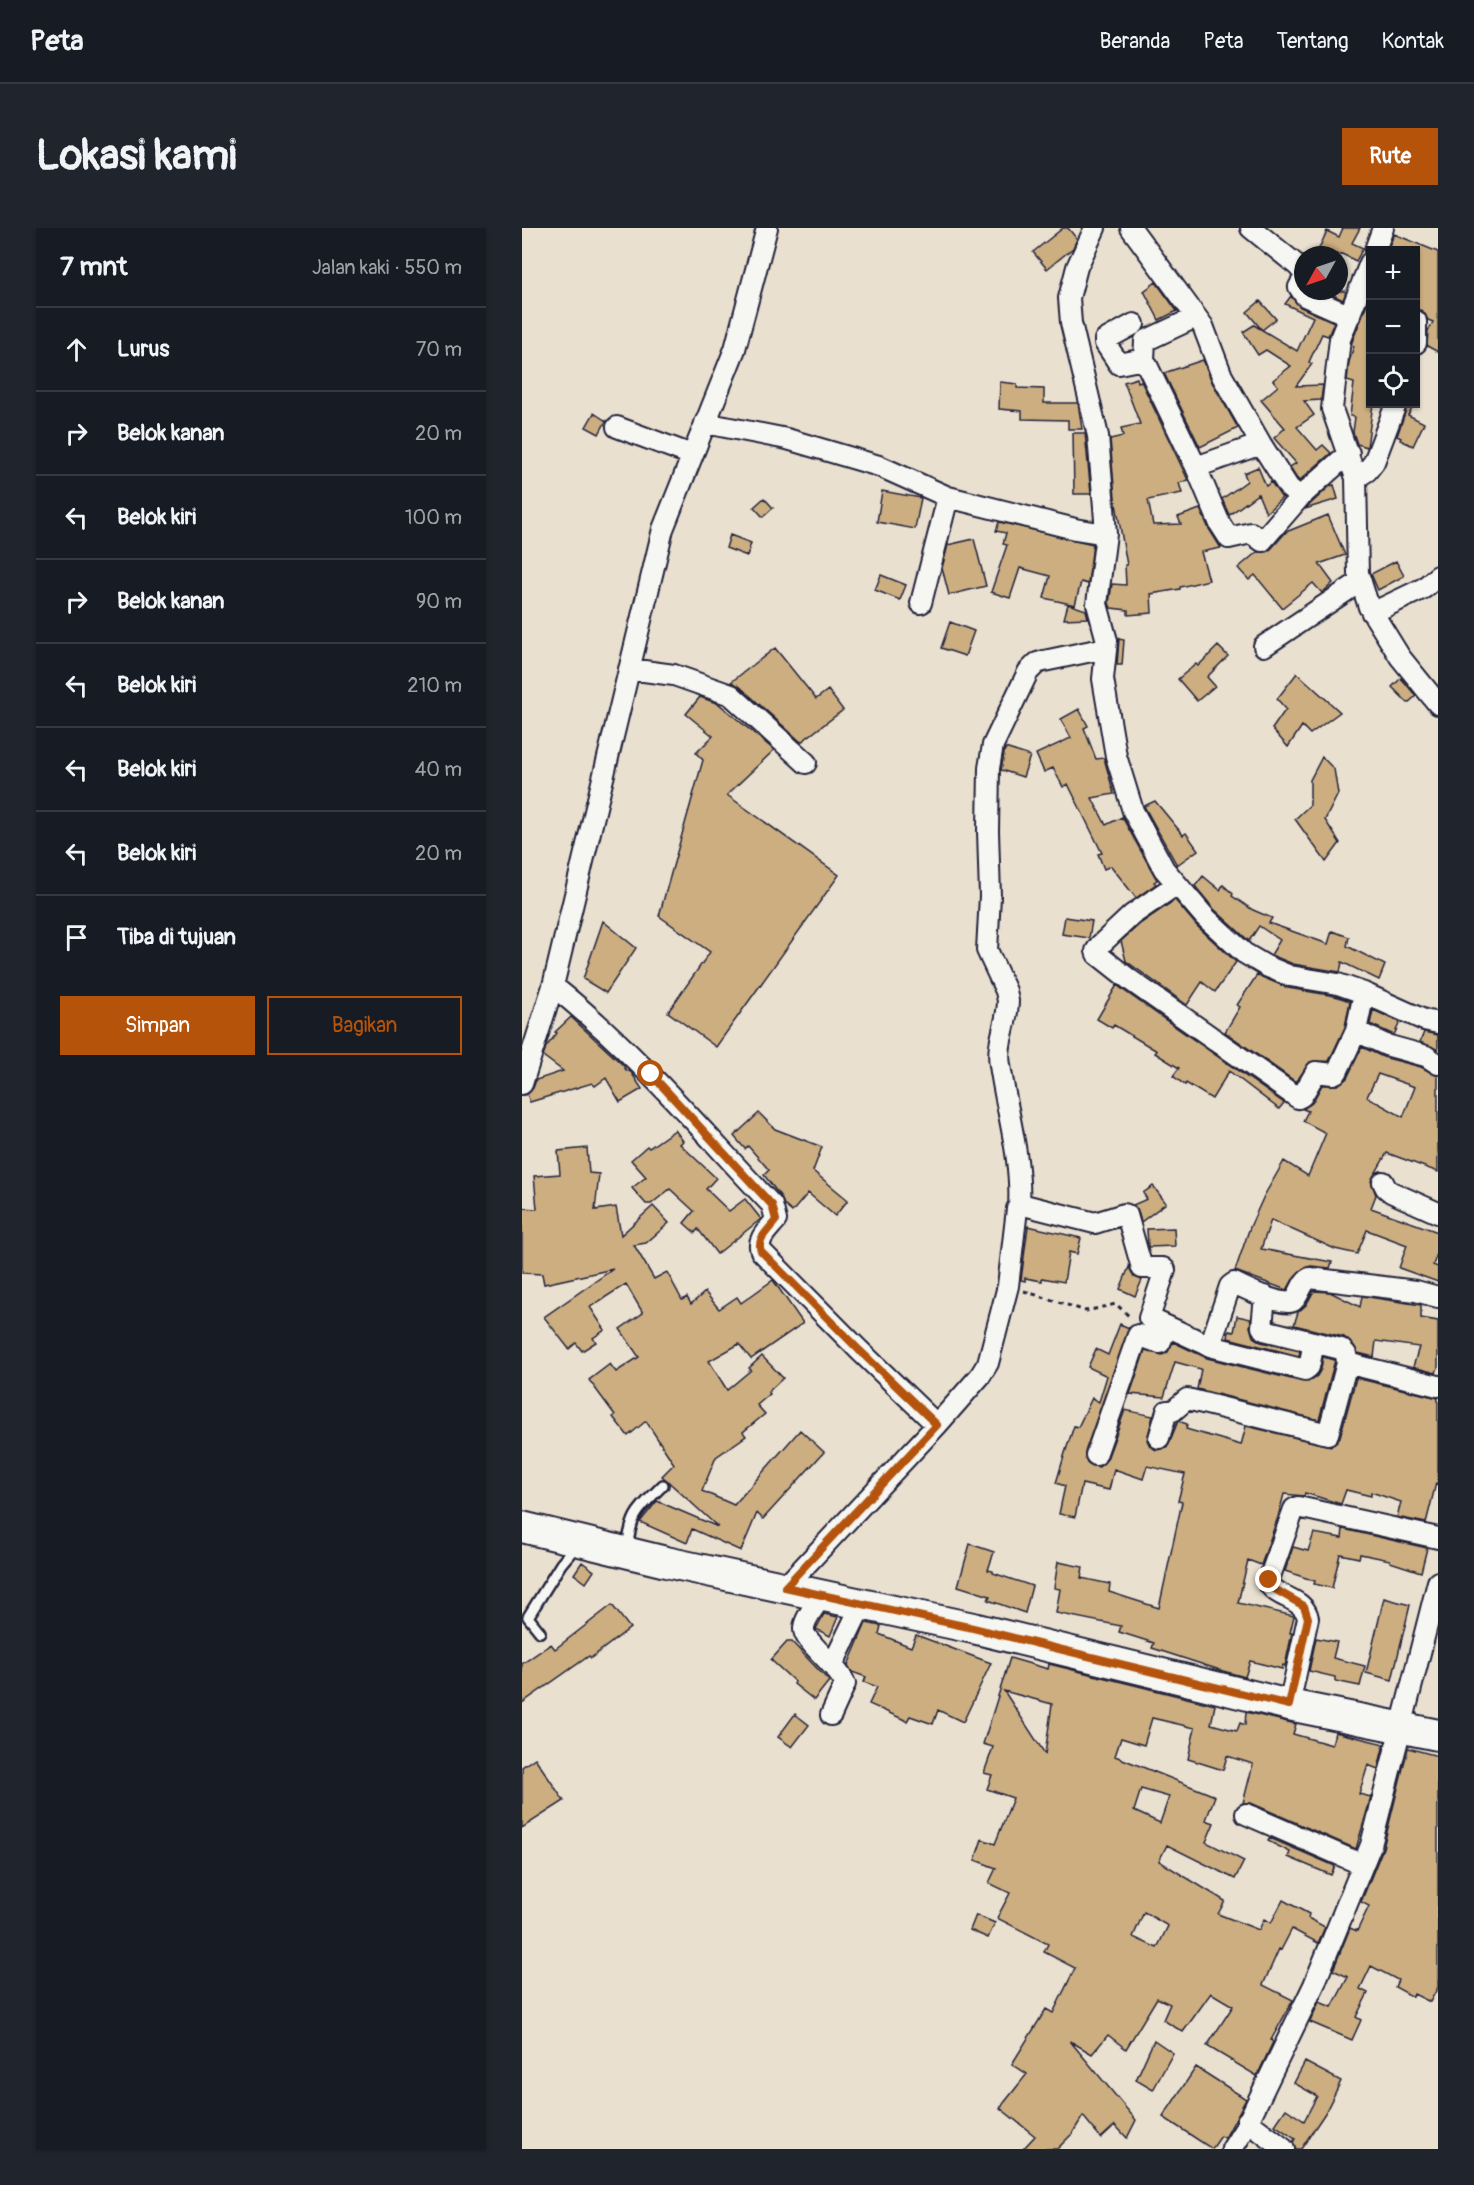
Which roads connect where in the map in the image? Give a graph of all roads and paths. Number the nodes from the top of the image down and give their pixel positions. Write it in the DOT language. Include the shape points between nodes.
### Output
graph roads {
  1 [pos="767,228"];
  2 [pos="1095,228"];
  3 [pos="1131,228"];
  4 [pos="1251,228"];
  5 [pos="1383,228"];
  6 [pos="1376,246"];
  7 [pos="1294,263"];
  8 [pos="1366,290"];
  9 [pos="1314,300"];
  10 [pos="1350,316"];
  11 [pos="1196,317"];
  12 [pos="1134,324"];
  13 [pos="1144,359"];
  14 [pos="1394,408"];
  15 [pos="705,423"];
  16 [pos="617,427"];
  17 [pos="1261,444"];
  18 [pos="1349,453"];
  19 [pos="692,455"];
  20 [pos="1196,467"];
  21 [pos="1356,478"];
  22 [pos="948,497"];
  23 [pos="1300,497"];
  24 [pos="1106,534"];
  25 [pos="1438,576"];
  26 [pos="1361,581"];
  27 [pos="921,603"];
  28 [pos="1372,613"];
  29 [pos="1264,646"];
  30 [pos="1106,648"];
  31 [pos="629,669"];
  32 [pos="1438,704"];
  33 [pos="806,763"];
  34 [pos="1177,884"];
  35 [pos="553,986"];
  36 [pos="1364,993"];
  37 [pos="1438,1023"];
  38 [pos="1356,1031"];
  39 [pos="1438,1064"];
  40 [pos="522,1084"];
  41 [pos="1383,1182"];
  42 [pos="1018,1208"];
  43 [pos="1438,1213"];
  44 [pos="1008,1286"];
  45 [pos="1265,1296"];
  46 [pos="1438,1297"];
  47 [pos="1167,1327"];
  48 [pos="1138,1335"];
  49 [pos="1314,1342"];
  50 [pos="1210,1346"];
  51 [pos="1347,1363"];
  52 [pos="1438,1386"];
  53 [pos="937,1425"];
  54 [pos="1158,1438"];
  55 [pos="1096,1455"];
  56 [pos="663,1485"];
  57 [pos="522,1527"];
  58 [pos="1438,1538"];
  59 [pos="580,1541"];
  60 [pos="627,1552"];
  61 [pos="1438,1582"];
  62 [pos="785,1587"];
  63 [pos="823,1595"];
  64 [pos="862,1604"];
  65 [pos="525,1613"];
  66 [pos="540,1632"];
  67 [pos="833,1664"];
  68 [pos="1289,1705"];
  69 [pos="831,1715"];
  70 [pos="1401,1727"];
  71 [pos="1438,1735"];
  72 [pos="1246,1814"];
  73 [pos="1363,1865"];
  74 [pos="1247,2121"];
  75 [pos="1233,2149"];
  76 [pos="1284,2149"];
  1 -- 15 [label="street" via="735,350"];
  2 -- 24 [label="street" via="1077,267 1069,298 1071,323 1098,436"];
  3 -- 11 [label="street"];
  4 -- 7 [label="street"];
  5 -- 6 [label="street"];
  8 -- 10 [label="street"];
  9 -- 10 [label="street"];
  10 -- 18 [label="street" via="1337,352 1332,403"];
  11 -- 13 [label="street" via="1145,341"];
  11 -- 17 [label="street" via="1222,376"];
  12 -- 13 [label="street" via="1105,343 1119,364"];
  13 -- 20 [label="street"];
  14 -- 21 [label="street" via="1374,462"];
  15 -- 19 [label="street"];
  15 -- 22 [label="street" via="787,438 869,463"];
  16 -- 19 [label="street"];
  17 -- 20 [label="street"];
  17 -- 23 [label="street" via="1289,488"];
  18 -- 21 [label="street"];
  18 -- 23 [label="street"];
  19 -- 31 [label="street" via="663,528"];
  20 -- 23 [label="street" via="1229,538 1251,533 1262,541"];
  21 -- 26 [label="street"];
  22 -- 24 [label="street"];
  22 -- 27 [label="street"];
  24 -- 30 [label="street" via="1097,604"];
  25 -- 28 [label="street" via="1424,588"];
  26 -- 28 [label="street"];
  26 -- 29 [label="street"];
  28 -- 32 [label="street" via="1400,657"];
  30 -- 34 [label="street" via="1103,679 1116,756 1133,811 1164,869"];
  30 -- 42 [label="street" via="1044,661 1033,667 989,760 990,904 986,943 1008,1001 999,1061 1019,1174"];
  31 -- 33 [label="street" via="674,675 731,695"];
  31 -- 35 [label="street"];
  34 -- 36 [label="street" via="1244,953 1266,966 1290,976"];
  34 -- 38 [label="street" via="1132,915 1100,945 1098,956 1298,1098 1316,1072 1337,1072"];
  35 -- 40 [label="street"];
  35 -- 53 [label="street" via="640,1064 772,1205 776,1220 761,1239 761,1251"];
  36 -- 37 [label="street"];
  36 -- 38 [label="street"];
  38 -- 39 [label="street"];
  41 -- 43 [label="street" via="1388,1190"];
  42 -- 44 [label="street"];
  42 -- 47 [label="street" via="1024,1205 1095,1223 1127,1215 1142,1268 1165,1270 1149,1316"];
  44 -- 48 [label="path" via="1086,1311 1116,1304 1130,1316"];
  44 -- 53 [label="street" via="988,1363"];
  45 -- 46 [label="street" via="1291,1302 1310,1278"];
  45 -- 49 [label="street" via="1264,1330"];
  45 -- 50 [label="street" via="1232,1284"];
  47 -- 48 [label="street" via="1160,1343"];
  47 -- 50 [label="street"];
  48 -- 55 [label="street"];
  49 -- 50 [label="street" via="1305,1370"];
  49 -- 51 [label="street" via="1343,1350"];
  51 -- 52 [label="street"];
  51 -- 54 [label="street" via="1328,1434 1187,1399 1173,1412 1167,1411"];
  53 -- 62 [label="street"];
  56 -- 60 [label="lane" via="635,1514"];
  57 -- 59 [label="main road"];
  58 -- 68 [label="street" via="1294,1509 1269,1582 1304,1606 1308,1618"];
  59 -- 60 [label="main road"];
  59 -- 65 [label="lane"];
  60 -- 62 [label="main road"];
  61 -- 70 [label="street"];
  62 -- 63 [label="main road"];
  63 -- 64 [label="main road"];
  63 -- 67 [label="street" via="803,1632"];
  64 -- 67 [label="street"];
  64 -- 68 [label="main road"];
  65 -- 66 [label="lane"];
  67 -- 69 [label="street" via="845,1684"];
  68 -- 70 [label="main road"];
  70 -- 71 [label="main road"];
  70 -- 73 [label="street"];
  72 -- 73 [label="street"];
  73 -- 74 [label="street" via="1314,1985"];
  74 -- 75 [label="street"];
  74 -- 76 [label="street"];
}
